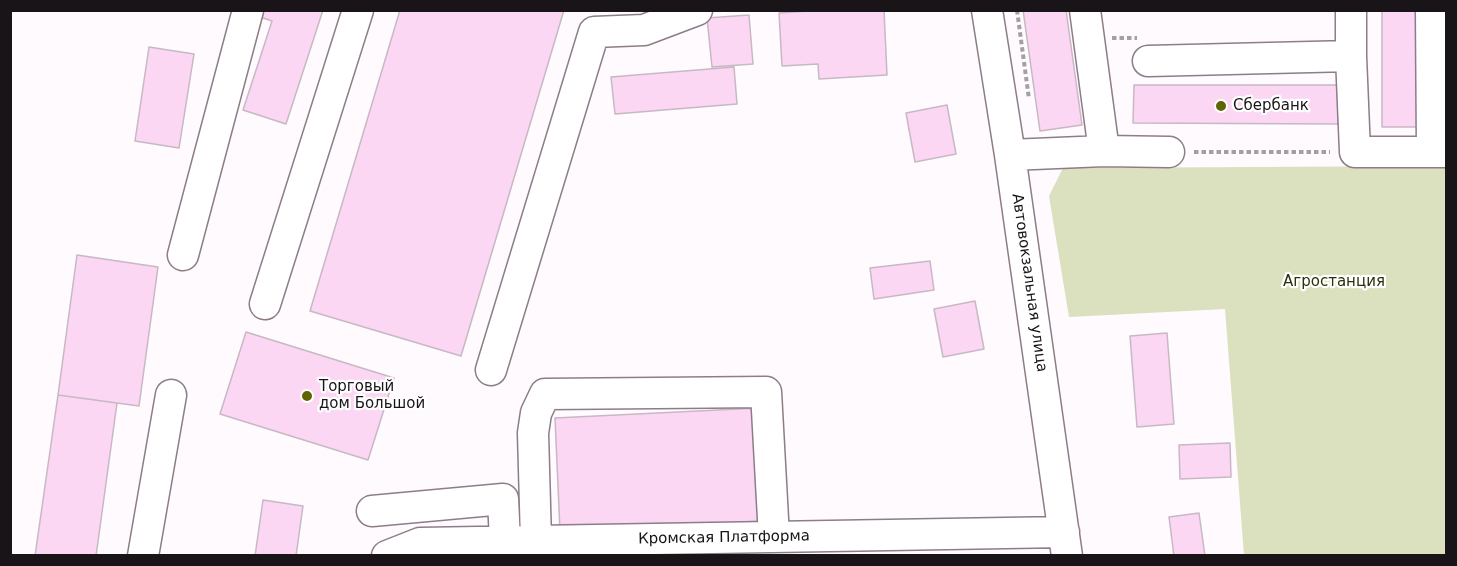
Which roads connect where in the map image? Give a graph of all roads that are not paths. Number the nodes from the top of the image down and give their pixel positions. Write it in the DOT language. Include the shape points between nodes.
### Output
graph roads {
  1 [pos="248,10"];
  2 [pos="358,10"];
  3 [pos="697,10"];
  4 [pos="987,10"];
  5 [pos="1085,10"];
  6 [pos="1351,10"];
  7 [pos="1431,10"];
  8 [pos="589,21"];
  9 [pos="1351,56"];
  10 [pos="1148,62"];
  11 [pos="1104,151"];
  12 [pos="1169,152"];
  13 [pos="1439,152"];
  14 [pos="1010,155"];
  15 [pos="183,255"];
  16 [pos="265,304"];
  17 [pos="491,370"];
  18 [pos="171,395"];
  19 [pos="372,511"];
  20 [pos="536,541"];
  21 [pos="505,542"];
  22 [pos="791,543"];
  23 [pos="1065,544"];
  24 [pos="143,555"];
  25 [pos="387,555"];
  1 -- 15 [label="street"];
  2 -- 16 [label="street"];
  3 -- 8 [label="street" via="644,30"];
  4 -- 14 [label="street, Автовокзальная улица"];
  5 -- 11 [label="street"];
  6 -- 9 [label="street"];
  7 -- 13 [label="street"];
  8 -- 17 [label="street"];
  9 -- 10 [label="street"];
  9 -- 13 [label="street" via="1355,152"];
  11 -- 12 [label="street"];
  11 -- 14 [label="street"];
  14 -- 23 [label="street, Автовокзальная улица"];
  18 -- 24 [label="street"];
  19 -- 21 [label="street" via="503,499"];
  20 -- 21 [label="street, Кромская Платформа"];
  20 -- 22 [label="street, Кромская Платформа"];
  20 -- 22 [label="street" via="533,433 536,413 545,394 766,392"];
  21 -- 25 [label="street, Кромская Платформа" via="420,543"];
  22 -- 23 [label="street, Кромская Платформа"];
}
